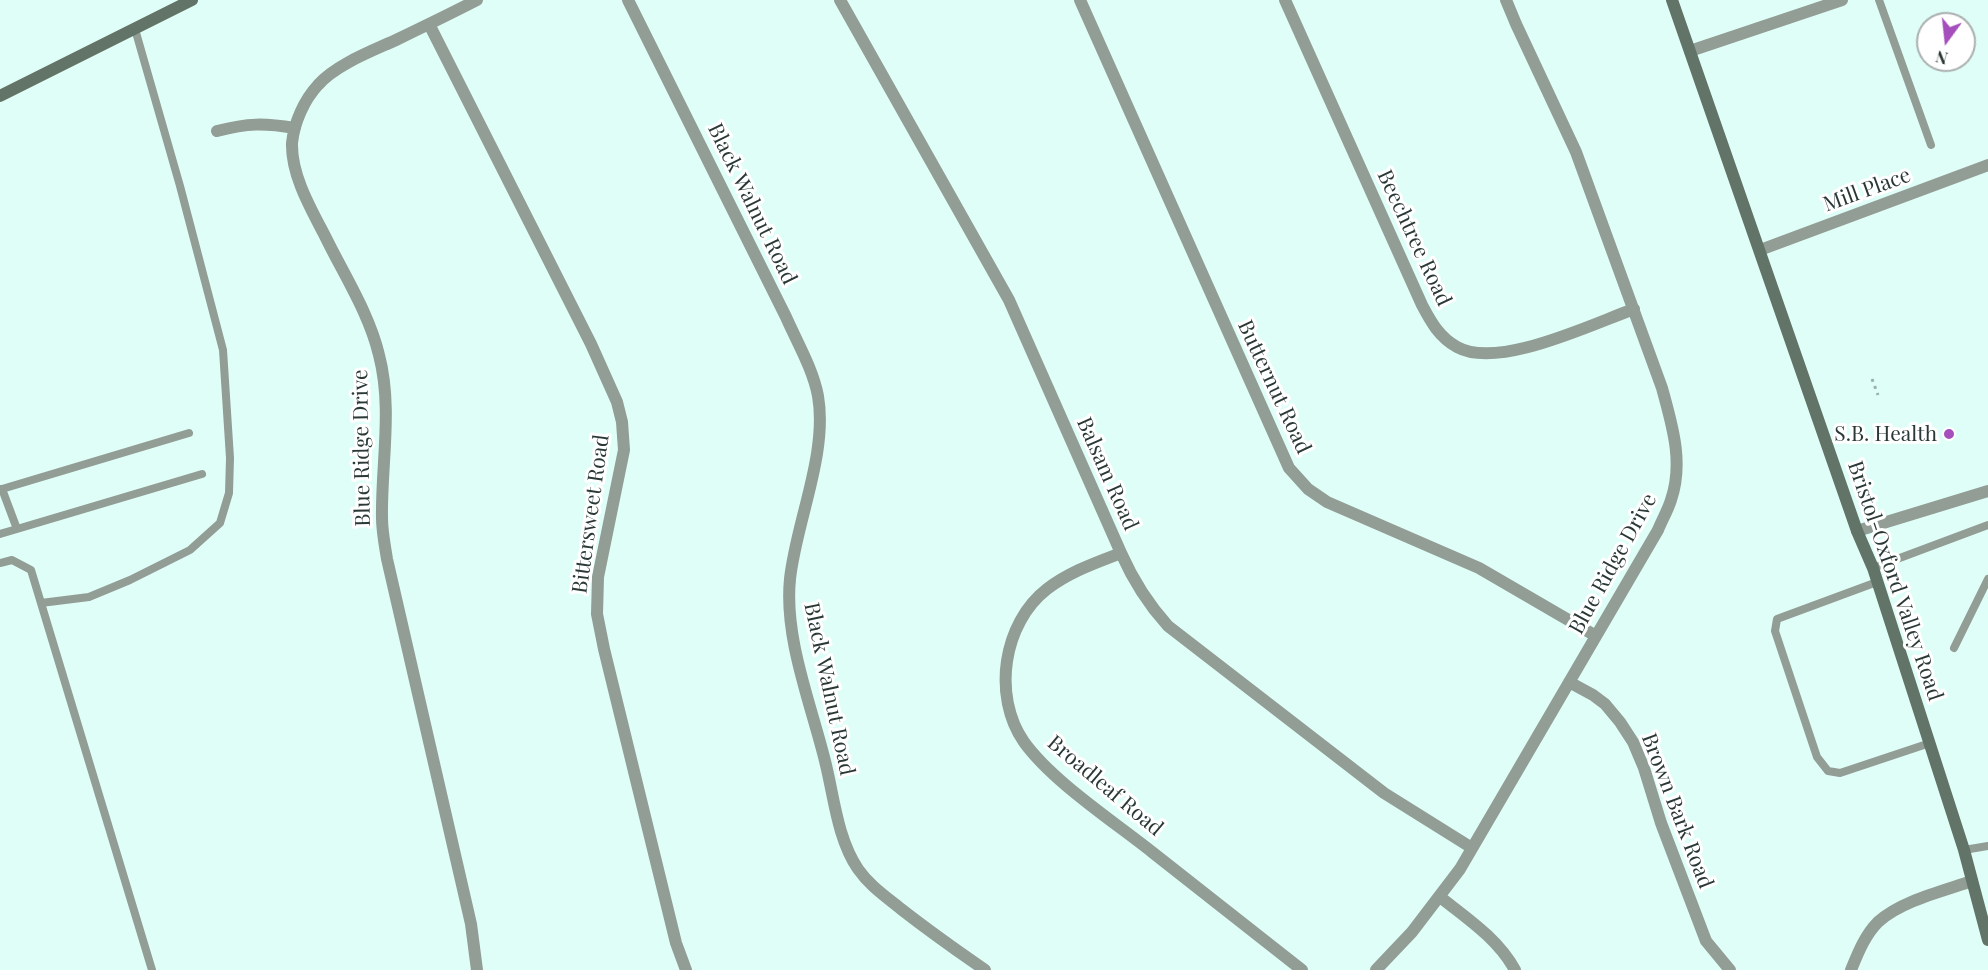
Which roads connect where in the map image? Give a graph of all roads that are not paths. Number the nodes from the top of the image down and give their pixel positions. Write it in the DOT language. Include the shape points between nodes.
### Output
graph roads {
  1 [pos="192,0"];
  2 [pos="477,0"];
  3 [pos="628,0"];
  4 [pos="840,0"];
  5 [pos="1080,0"];
  6 [pos="1285,0"];
  7 [pos="1506,0"];
  8 [pos="1672,0"];
  9 [pos="1842,0"];
  10 [pos="1879,0"];
  11 [pos="429,24"];
  12 [pos="135,29"];
  13 [pos="1690,51"];
  14 [pos="0,96"];
  15 [pos="295,128"];
  16 [pos="217,131"];
  17 [pos="1931,145"];
  18 [pos="1988,165"];
  19 [pos="1760,250"];
  20 [pos="1634,309"];
  21 [pos="189,433"];
  22 [pos="202,474"];
  23 [pos="1,489"];
  24 [pos="1988,491"];
  25 [pos="1988,525"];
  26 [pos="17,529"];
  27 [pos="1857,531"];
  28 [pos="0,534"];
  29 [pos="1120,553"];
  30 [pos="0,563"];
  31 [pos="1873,568"];
  32 [pos="1988,579"];
  33 [pos="1877,582"];
  34 [pos="41,603"];
  35 [pos="1596,636"];
  36 [pos="1953,648"];
  37 [pos="1569,682"];
  38 [pos="1930,743"];
  39 [pos="1988,846"];
  40 [pos="1472,848"];
  41 [pos="1964,850"];
  42 [pos="1972,881"];
  43 [pos="1440,897"];
  44 [pos="1988,940"];
  45 [pos="152,970"];
  46 [pos="477,970"];
  47 [pos="687,970"];
  48 [pos="985,970"];
  49 [pos="1302,970"];
  50 [pos="1376,970"];
  51 [pos="1515,970"];
  52 [pos="1730,970"];
  53 [pos="1851,970"];
  1 -- 12 [label="main road"];
  2 -- 11 [label="street, Blue Ridge Drive"];
  3 -- 48 [label="street, Black Walnut Road" via="780,306 816,388 819,429 790,579 789,609 838,820 858,869 874,888"];
  4 -- 29 [label="street, Balsam Road" via="1009,300"];
  5 -- 35 [label="street, Butternut Road" via="1289,468 1327,502 1479,568"];
  6 -- 20 [label="street, Beechtree Road" via="1422,305 1444,339 1458,348 1491,354 1545,342"];
  7 -- 20 [label="street, Blue Ridge Drive" via="1576,152"];
  8 -- 13 [label="main road, Bristol-Oxford Valley Road"];
  9 -- 13 [label="street"];
  10 -- 17 [label="lane"];
  11 -- 15 [label="street, Blue Ridge Drive" via="331,74 306,102"];
  11 -- 47 [label="street, Bittersweet Road" via="617,402 624,450 598,578 597,614 676,943"];
  12 -- 14 [label="main road"];
  12 -- 34 [label="lane" via="223,350 229,493 220,523 190,550 89,597"];
  13 -- 19 [label="main road, Bristol-Oxford Valley Road"];
  15 -- 16 [label="street" via="265,123"];
  15 -- 46 [label="street, Blue Ridge Drive" via="293,151 299,179 369,325 379,356 384,385 382,520 387,559 471,924"];
  18 -- 19 [label="street, Mill Place"];
  19 -- 27 [label="main road, Bristol-Oxford Valley Road"];
  20 -- 35 [label="street, Blue Ridge Drive" via="1673,426 1678,457 1676,478 1658,530"];
  21 -- 23 [label="lane"];
  22 -- 26 [label="lane"];
  23 -- 26 [label="lane"];
  24 -- 27 [label="street"];
  25 -- 31 [label="lane"];
  26 -- 28 [label="lane"];
  27 -- 31 [label="main road, Bristol-Oxford Valley Road"];
  29 -- 40 [label="street, Balsam Road" via="1151,608 1168,626 1384,794"];
  29 -- 49 [label="street, Broadleaf Road" via="1071,573 1047,588 1027,611 1007,659 1005,681 1014,723 1041,762"];
  30 -- 34 [label="lane" via="12,560 31,570"];
  31 -- 33 [label="main road, Bristol-Oxford Valley Road"];
  32 -- 36 [label="lane"];
  33 -- 38 [label="main road, Bristol-Oxford Valley Road"];
  33 -- 38 [label="lane" via="1777,620 1778,642 1817,757 1828,771 1840,773"];
  34 -- 45 [label="lane"];
  35 -- 37 [label="street, Blue Ridge Drive"];
  37 -- 40 [label="street, Blue Ridge Drive"];
  37 -- 52 [label="street, Brown Bark Road" via="1605,704 1633,742 1706,941"];
  38 -- 41 [label="main road, Bristol-Oxford Valley Road"];
  39 -- 41 [label="lane"];
  40 -- 43 [label="street, Blue Ridge Drive"];
  41 -- 42 [label="main road, Bristol-Oxford Valley Road"];
  42 -- 44 [label="main road, Bristol-Oxford Valley Road"];
  42 -- 53 [label="street" via="1890,913 1866,937"];
  43 -- 50 [label="street, Blue Ridge Drive"];
  43 -- 51 [label="street" via="1485,932"];
}
